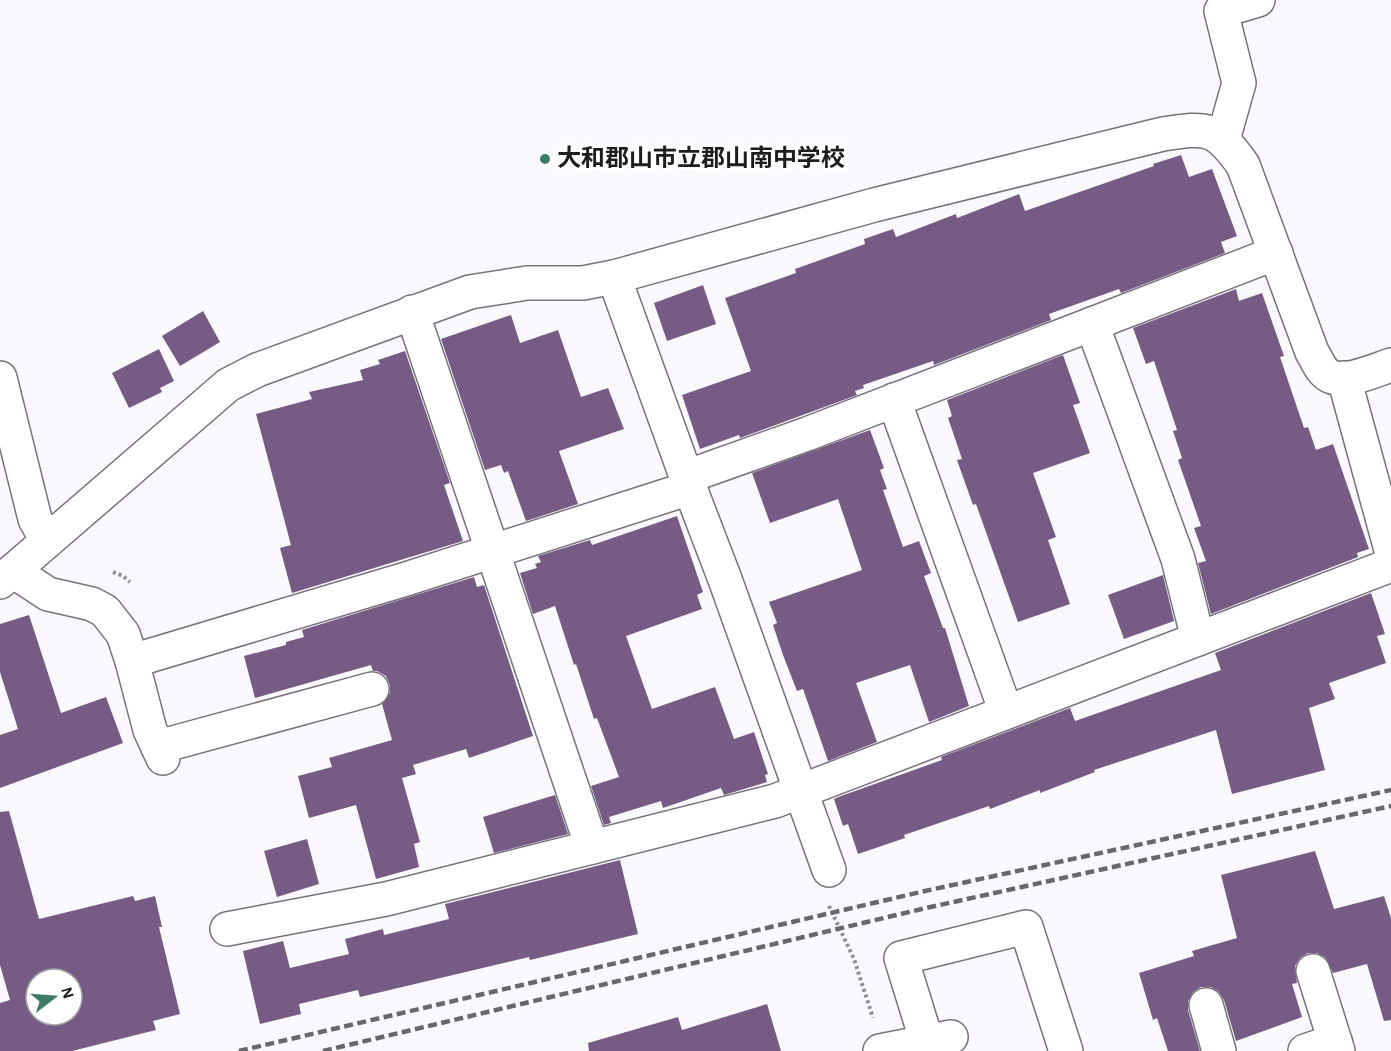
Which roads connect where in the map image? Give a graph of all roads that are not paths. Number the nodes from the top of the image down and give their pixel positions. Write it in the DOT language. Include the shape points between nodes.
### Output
graph roads {
  1 [pos="1258,0"];
  2 [pos="1223,140"];
  3 [pos="1276,253"];
  4 [pos="614,277"];
  5 [pos="412,312"];
  6 [pos="1092,324"];
  7 [pos="1391,365"];
  8 [pos="0,378"];
  9 [pos="1344,378"];
  10 [pos="894,400"];
  11 [pos="688,482"];
  12 [pos="47,542"];
  13 [pos="1391,550"];
  14 [pos="493,551"];
  15 [pos="1391,565"];
  16 [pos="6,577"];
  17 [pos="1198,639"];
  18 [pos="132,661"];
  19 [pos="372,689"];
  20 [pos="1006,712"];
  21 [pos="801,791"];
  22 [pos="592,847"];
  23 [pos="827,884"];
  24 [pos="227,929"];
  25 [pos="1313,971"];
  26 [pos="1206,1005"];
  27 [pos="1326,1048"];
  28 [pos="881,1051"];
  29 [pos="1066,1051"];
  30 [pos="1219,1051"];
  1 -- 2 [label="street" via="1221,11 1239,83"];
  2 -- 3 [label="street" via="1243,165"];
  2 -- 4 [label="street" via="1195,129 1163,134 884,202"];
  3 -- 6 [label="street"];
  3 -- 9 [label="street" via="1316,360 1330,377"];
  4 -- 5 [label="street" via="583,283 500,286"];
  4 -- 11 [label="street"];
  5 -- 12 [label="street" via="256,370 228,385"];
  5 -- 14 [label="street"];
  6 -- 10 [label="street"];
  6 -- 17 [label="street" via="1178,559"];
  7 -- 9 [label="street"];
  8 -- 12 [label="street" via="35,519"];
  9 -- 13 [label="street"];
  10 -- 11 [label="street"];
  10 -- 20 [label="street"];
  11 -- 14 [label="street"];
  11 -- 21 [label="street"];
  12 -- 16 [label="street"];
  14 -- 18 [label="street"];
  14 -- 22 [label="street"];
  15 -- 17 [label="street"];
  16 -- 18 [label="street" via="105,611 123,634"];
  17 -- 20 [label="street"];
  18 -- 19 [label="street" via="150,729 161,753"];
  20 -- 21 [label="street"];
  21 -- 22 [label="street"];
  21 -- 23 [label="street"];
  22 -- 24 [label="street" via="386,899"];
  25 -- 27 [label="street"];
  26 -- 30 [label="street"];
  28 -- 29 [label="street" via="939,1039 901,958 1026,927"];
}
